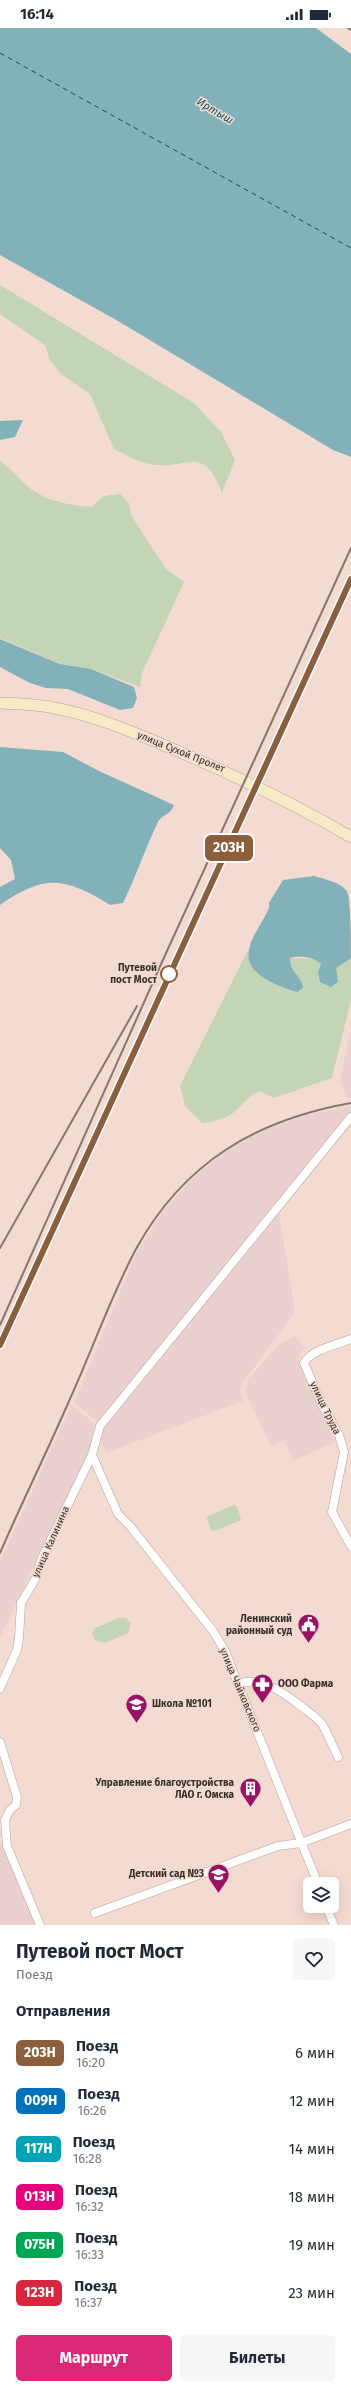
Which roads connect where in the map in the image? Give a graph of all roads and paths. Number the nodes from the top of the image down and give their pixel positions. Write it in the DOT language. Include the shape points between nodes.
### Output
graph roads {
  1 [pos="0,703"];
  2 [pos="351,836"];
  3 [pos="351,1117"];
  4 [pos="351,1339"];
  5 [pos="92,1455"];
  6 [pos="351,1546"];
  7 [pos="238,1684"];
  8 [pos="0,1688"];
  9 [pos="0,1742"];
  10 [pos="338,1757"];
  11 [pos="351,1824"];
  12 [pos="301,1843"];
  13 [pos="315,1877"];
  14 [pos="95,1913"];
  15 [pos="329,1913"];
  16 [pos="40,1925"];
  17 [pos="334,1925"];
  1 -- 2 [label="main road, улица Сухой Пролет" via="53,707 133,733 235,775"];
  3 -- 5 [label="street, улица Калинина" via="112,1408 100,1426"];
  4 -- 6 [label="street, улица Труда" via="331,1345 305,1360 310,1378 339,1435 344,1452 332,1512"];
  5 -- 7 [label="street, улица Чайковского" via="118,1514 212,1631 225,1651"];
  5 -- 8 [label="street, улица Калинина" via="42,1558 36,1578 20,1603 17,1650"];
  7 -- 10 [label="street" via="259,1682 289,1697 321,1723"];
  7 -- 12 [label="street, улица Чайковского"];
  9 -- 16 [label="street" via="17,1797 16,1805 5,1820 7,1846"];
  11 -- 12 [label="street"];
  12 -- 13 [label="street, улица Чайковского"];
  12 -- 14 [label="street" via="278,1846"];
  15 -- 17 [label="street"];
}
